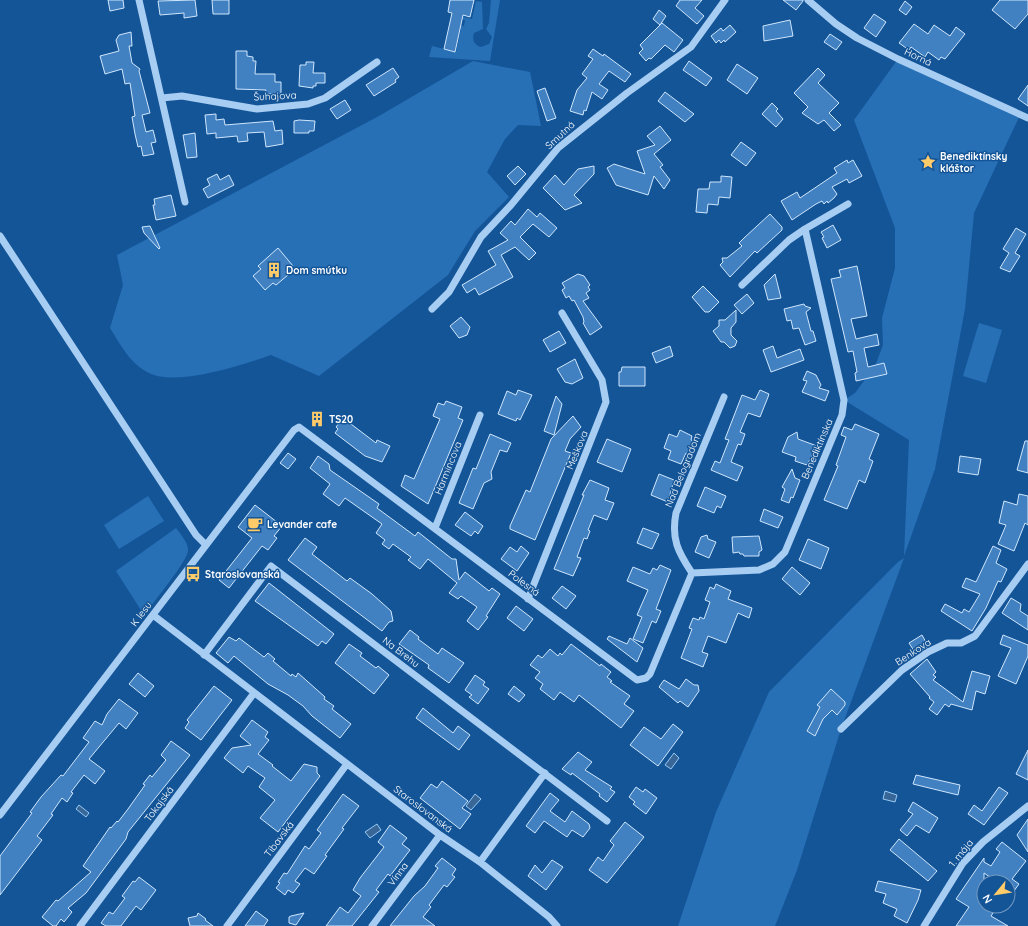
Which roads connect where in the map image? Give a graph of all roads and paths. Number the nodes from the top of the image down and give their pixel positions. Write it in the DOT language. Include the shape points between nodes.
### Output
graph roads {
  1 [pos="139,0"];
  2 [pos="725,0"];
  3 [pos="808,0"];
  4 [pos="377,62"];
  5 [pos="162,98"];
  6 [pos="1028,118"];
  7 [pos="185,202"];
  8 [pos="848,204"];
  9 [pos="805,229"];
  10 [pos="0,236"];
  11 [pos="742,285"];
  12 [pos="432,309"];
  13 [pos="562,313"];
  14 [pos="724,397"];
  15 [pos="480,415"];
  16 [pos="300,427"];
  17 [pos="435,528"];
  18 [pos="206,545"];
  19 [pos="1028,564"];
  20 [pos="692,573"];
  21 [pos="528,599"];
  22 [pos="153,615"];
  23 [pos="204,655"];
  24 [pos="254,693"];
  25 [pos="841,729"];
  26 [pos="348,764"];
  27 [pos="545,773"];
  28 [pos="1028,806"];
  29 [pos="0,815"];
  30 [pos="607,821"];
  31 [pos="440,835"];
  32 [pos="480,862"];
  33 [pos="80,926"];
  34 [pos="227,926"];
  35 [pos="372,926"];
  36 [pos="557,926"];
  37 [pos="924,926"];
  1 -- 5 [label="street"];
  2 -- 12 [label="street, Smutná" via="691,47 627,93 558,148 481,237 449,292"];
  3 -- 6 [label="street, Horná" via="857,38"];
  4 -- 5 [label="street, Šuhajova" via="325,98 308,104 258,109 182,96"];
  5 -- 7 [label="street"];
  8 -- 9 [label="street"];
  9 -- 11 [label="street" via="789,240"];
  9 -- 20 [label="street, Benediktínska" via="844,400 842,415 786,552 773,564 759,570"];
  10 -- 18 [label="street" via="196,535"];
  13 -- 21 [label="street, Meškova" via="602,380 606,402"];
  14 -- 20 [label="street, Nad Belogradom" via="674,523 676,544"];
  15 -- 17 [label="street, Harmincova"];
  16 -- 17 [label="street, Polesná"];
  16 -- 18 [label="street, K lesu" via="294,430"];
  17 -- 21 [label="street, Polesná"];
  18 -- 22 [label="street, K lesu"];
  19 -- 25 [label="street, Benkova" via="975,636 961,643 947,643 928,652 902,670"];
  20 -- 21 [label="street, Polesná" via="650,674 642,680 633,679"];
  22 -- 23 [label="street, Staroslovanská"];
  22 -- 29 [label="street, K lesu"];
  23 -- 24 [label="street, Staroslovanská"];
  23 -- 27 [label="street, Na Brehu" via="271,566"];
  24 -- 26 [label="street, Staroslovanská"];
  24 -- 33 [label="street, Tokajská"];
  26 -- 31 [label="street, Staroslovanská"];
  26 -- 34 [label="street, Tibavská"];
  27 -- 30 [label="street, Na Brehu"];
  27 -- 32 [label="street"];
  28 -- 37 [label="street, 1. mája" via="983,842 963,863"];
  31 -- 32 [label="street, Staroslovanská"];
  31 -- 35 [label="street, Vínna"];
  32 -- 36 [label="street, Staroslovanská"];
}
